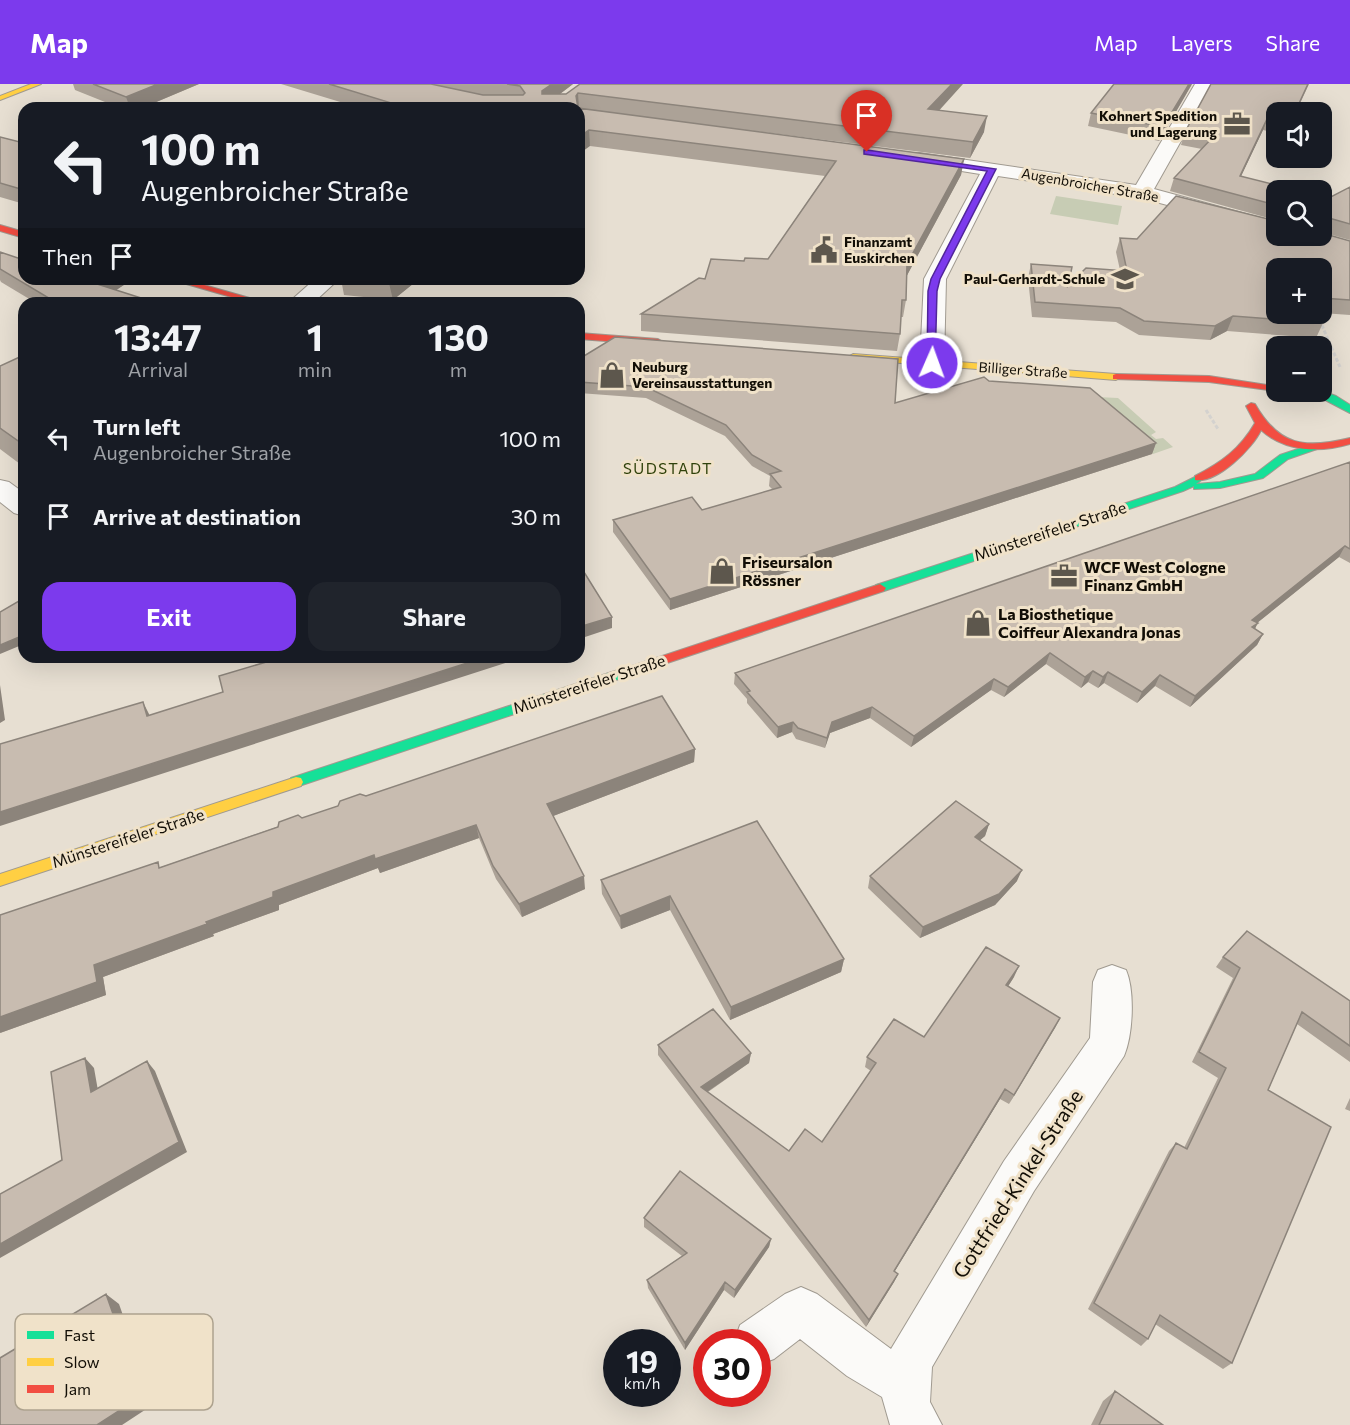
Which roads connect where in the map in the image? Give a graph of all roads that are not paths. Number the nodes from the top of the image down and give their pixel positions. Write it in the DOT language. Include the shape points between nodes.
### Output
graph roads {
  1 [pos="37,84"];
  2 [pos="1204,84"];
  3 [pos="0,98"];
  4 [pos="901,157"];
  5 [pos="992,169"];
  6 [pos="1142,192"];
  7 [pos="1266,225"];
  8 [pos="0,228"];
  9 [pos="18,232"];
  10 [pos="195,285"];
  11 [pos="321,285"];
  12 [pos="240,297"];
  13 [pos="306,297"];
  14 [pos="585,337"];
  15 [pos="673,344"];
  16 [pos="838,356"];
  17 [pos="932,363"];
  18 [pos="1144,379"];
  19 [pos="1266,388"];
  20 [pos="1266,392"];
  21 [pos="1198,393"];
  22 [pos="1332,398"];
  23 [pos="1350,399"];
  24 [pos="1235,405"];
  25 [pos="1350,410"];
  26 [pos="1255,419"];
  27 [pos="1350,442"];
  28 [pos="1313,447"];
  29 [pos="0,488"];
  30 [pos="1179,489"];
  31 [pos="18,502"];
  32 [pos="0,880"];
  33 [pos="1112,982"];
  34 [pos="771,1332"];
  35 [pos="912,1404"];
  1 -- 3 [label="street"];
  2 -- 6 [label="street"];
  4 -- 5 [label="street, Augenbroicher Straße"];
  5 -- 6 [label="street, Augenbroicher Straße"];
  5 -- 17 [label="street" via="935,279"];
  6 -- 7 [label="street, Augenbroicher Straße"];
  8 -- 9 [label="street"];
  10 -- 12 [label="street"];
  11 -- 13 [label="street"];
  14 -- 15 [label="street"];
  16 -- 17 [label="street, Billiger Straße"];
  17 -- 18 [label="street, Billiger Straße"];
  18 -- 19 [label="street, Billiger Straße" via="1209,379"];
  18 -- 21 [label="street, Billiger Straße"];
  20 -- 26 [label="street, Münstereifeler Straße" via="1253,400"];
  22 -- 23 [label="street"];
  22 -- 25 [label="street"];
  24 -- 26 [label="street"];
  26 -- 28 [label="street" via="1286,441"];
  26 -- 30 [label="street, Münstereifeler Straße" via="1252,442 1236,457"];
  27 -- 28 [label="street"];
  28 -- 30 [label="street, Münstereifeler Straße" via="1290,454 1246,480"];
  29 -- 31 [label="street"];
  30 -- 32 [label="street, Münstereifeler Straße"];
  33 -- 35 [label="street, Gottfried-Kinkel-Straße" via="1110,1043 1018,1176 910,1360"];
  34 -- 35 [label="street, Gottfried-Kinkel-Straße" via="801,1310 864,1359"];
}
